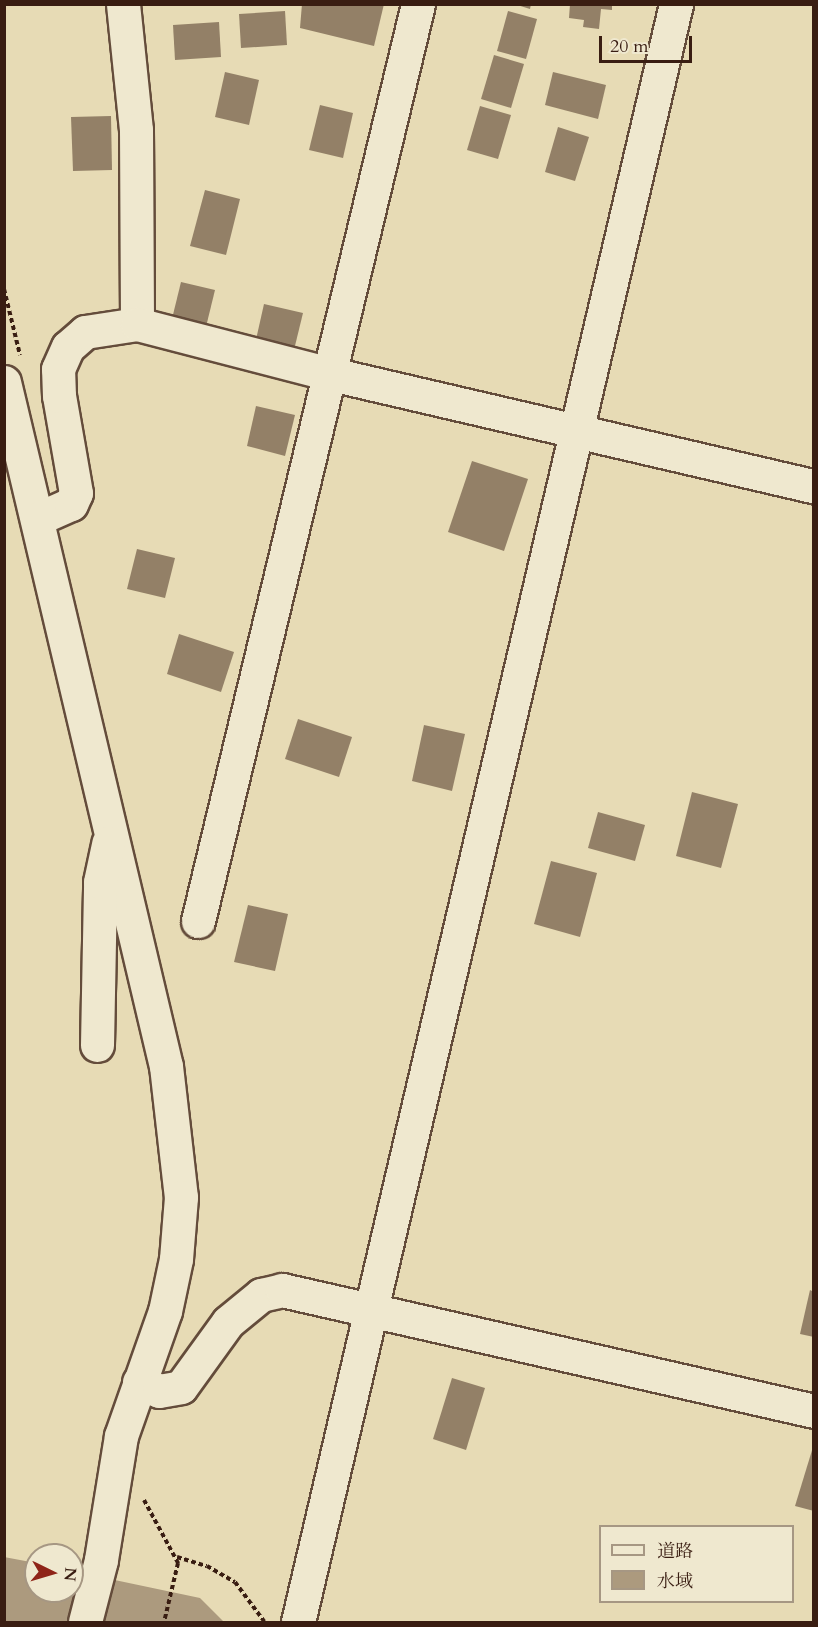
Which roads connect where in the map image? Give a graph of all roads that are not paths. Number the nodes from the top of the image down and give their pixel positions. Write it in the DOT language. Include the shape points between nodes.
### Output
graph roads {
  1 [pos="123,4"];
  2 [pos="418,4"];
  3 [pos="676,4"];
  4 [pos="137,324"];
  5 [pos="331,374"];
  6 [pos="4,382"];
  7 [pos="575,430"];
  8 [pos="813,486"];
  9 [pos="37,519"];
  10 [pos="111,833"];
  11 [pos="198,921"];
  12 [pos="97,1045"];
  13 [pos="370,1309"];
  14 [pos="139,1382"];
  15 [pos="813,1411"];
  16 [pos="85,1623"];
  17 [pos="298,1623"];
  1 -- 4 [label="street" via="136,130"];
  2 -- 5 [label="street"];
  3 -- 7 [label="street"];
  4 -- 5 [label="street"];
  4 -- 9 [label="street" via="85,332 68,347 58,369 59,396 76,493 71,504"];
  5 -- 7 [label="street"];
  5 -- 11 [label="street"];
  6 -- 9 [label="street"];
  7 -- 8 [label="street"];
  7 -- 13 [label="street"];
  9 -- 10 [label="street"];
  10 -- 12 [label="street" via="100,882"];
  10 -- 14 [label="street" via="166,1066 181,1197 176,1259 165,1311"];
  13 -- 14 [label="street" via="282,1290 261,1295 228,1322 180,1387 159,1390"];
  13 -- 15 [label="street"];
  13 -- 17 [label="street"];
  14 -- 16 [label="street" via="121,1436 101,1560"];
}
